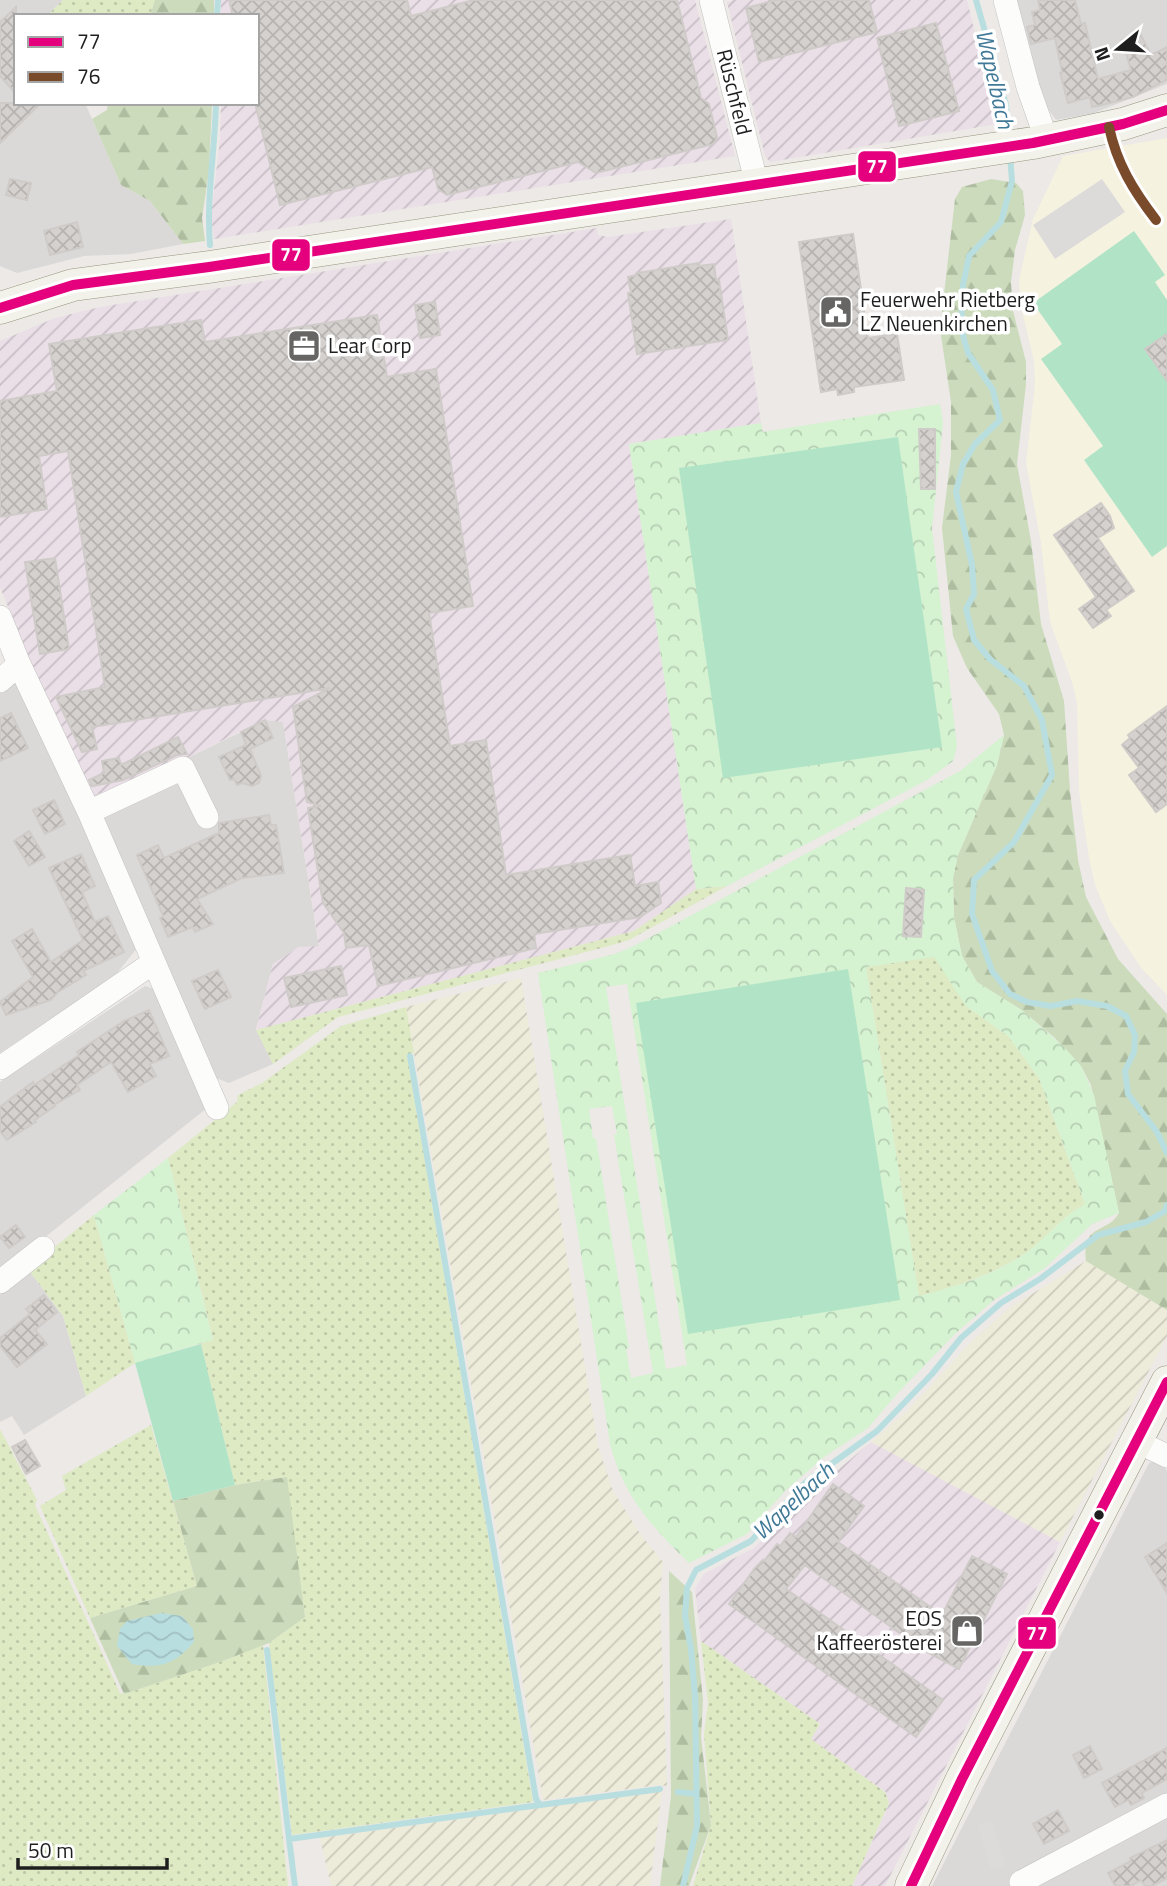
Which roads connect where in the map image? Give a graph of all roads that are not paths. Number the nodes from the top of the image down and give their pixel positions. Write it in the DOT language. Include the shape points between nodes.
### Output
graph roads {
  1 [pos="711,0"];
  2 [pos="1005,0"];
  3 [pos="1167,110"];
  4 [pos="1040,142"];
  5 [pos="757,185"];
  6 [pos="0,308"];
  7 [pos="0,617"];
  8 [pos="19,664"];
  9 [pos="0,681"];
  10 [pos="89,813"];
  11 [pos="207,817"];
  12 [pos="154,961"];
  13 [pos="0,1068"];
  14 [pos="217,1108"];
  15 [pos="43,1248"];
  16 [pos="0,1282"];
  17 [pos="1167,1382"];
  18 [pos="1136,1441"];
  19 [pos="1167,1456"];
  20 [pos="1167,1805"];
  21 [pos="911,1886"];
  22 [pos="1022,1886"];
  1 -- 5 [label="street, Rüschfeld"];
  2 -- 4 [label="street"];
  3 -- 4 [label="main road"];
  4 -- 5 [label="main road"];
  5 -- 6 [label="main road" via="86,283"];
  7 -- 8 [label="street"];
  8 -- 9 [label="street"];
  8 -- 10 [label="street"];
  10 -- 11 [label="street" via="183,768"];
  10 -- 12 [label="street"];
  12 -- 13 [label="street"];
  12 -- 14 [label="street"];
  15 -- 16 [label="street"];
  17 -- 18 [label="main road"];
  18 -- 19 [label="street"];
  18 -- 21 [label="main road"];
  20 -- 22 [label="street" via="1021,1882"];
}
